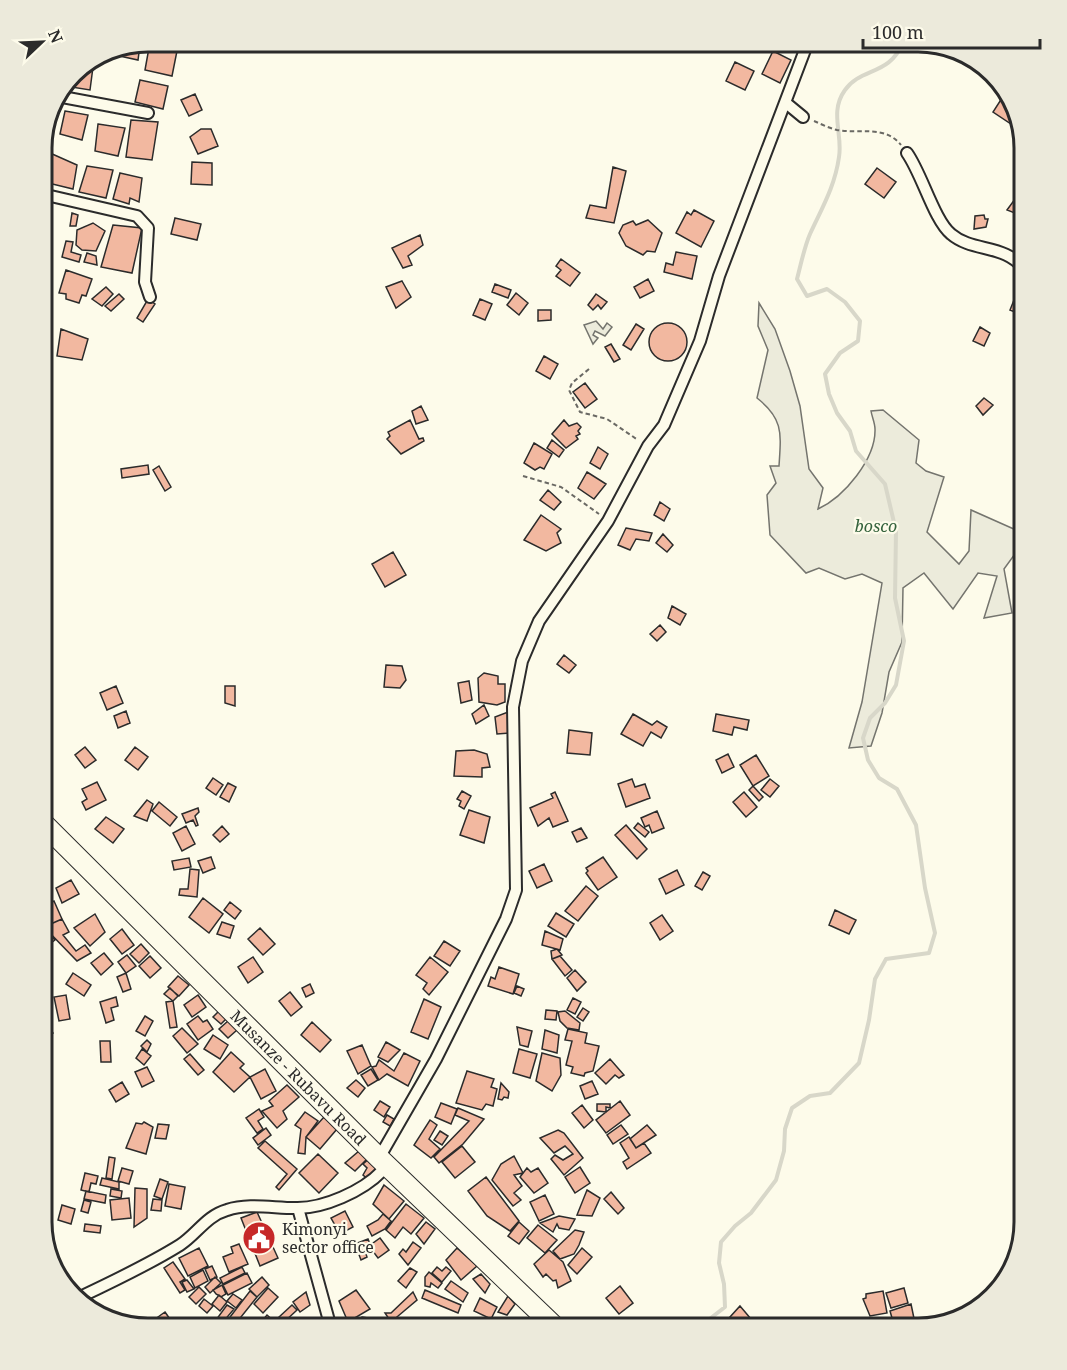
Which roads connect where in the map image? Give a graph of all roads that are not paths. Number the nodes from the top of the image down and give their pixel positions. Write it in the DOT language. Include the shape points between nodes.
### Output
graph roads {
  1 [pos="804,53"];
  2 [pos="67,98"];
  3 [pos="786,103"];
  4 [pos="148,113"];
  5 [pos="803,117"];
  6 [pos="907,153"];
  7 [pos="53,197"];
  8 [pos="1014,257"];
  9 [pos="150,297"];
  10 [pos="52,832"];
  11 [pos="379,1158"];
  12 [pos="298,1208"];
  13 [pos="85,1294"];
  14 [pos="328,1318"];
  15 [pos="546,1318"];
  1 -- 3 [label="street"];
  2 -- 4 [label="street"];
  3 -- 5 [label="street"];
  3 -- 11 [label="street" via="719,276 696,351 664,425 648,446 608,520 539,621 522,661 513,707 516,890 436,1059"];
  6 -- 8 [label="street" via="951,234"];
  7 -- 9 [label="street" via="137,216 148,228 145,282"];
  10 -- 11 [label="highway, Musanze - Rubavu Road"];
  11 -- 12 [label="street" via="382,1171 374,1179 326,1202"];
  11 -- 15 [label="highway, Musanze - Rubavu Road"];
  12 -- 13 [label="street" via="229,1209 212,1215 182,1243"];
  12 -- 14 [label="street"];
}
